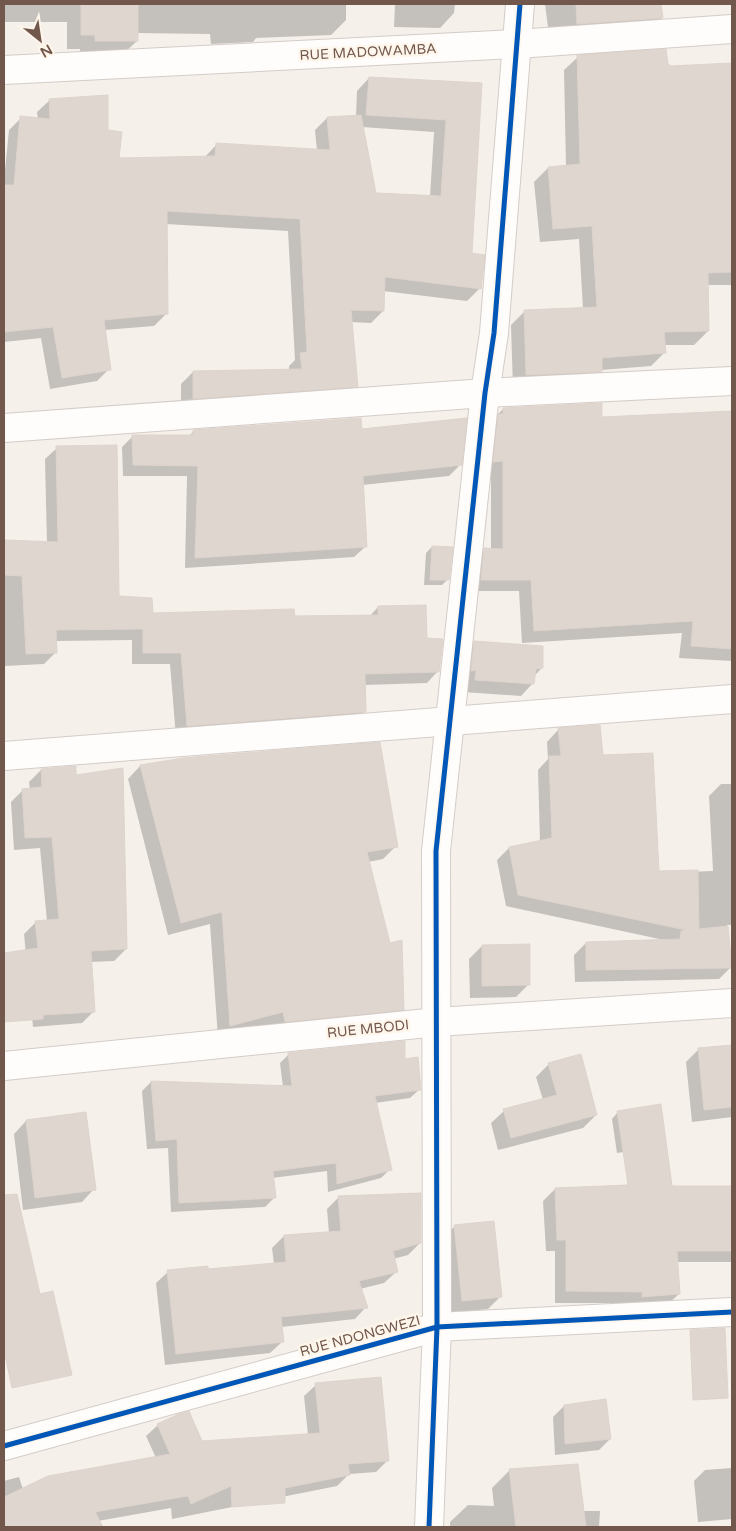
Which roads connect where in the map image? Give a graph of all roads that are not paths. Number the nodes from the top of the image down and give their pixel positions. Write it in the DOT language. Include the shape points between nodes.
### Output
graph roads {
  1 [pos="520,4"];
  2 [pos="732,29"];
  3 [pos="517,44"];
  4 [pos="4,70"];
  5 [pos="732,381"];
  6 [pos="485,393"];
  7 [pos="4,428"];
  8 [pos="732,699"];
  9 [pos="451,721"];
  10 [pos="4,756"];
  11 [pos="732,1003"];
  12 [pos="436,1022"];
  13 [pos="4,1066"];
  14 [pos="732,1312"];
  15 [pos="437,1327"];
  16 [pos="4,1446"];
  17 [pos="429,1527"];
  1 -- 3 [label="street"];
  2 -- 3 [label="street, RUE MADOWAMBA"];
  3 -- 4 [label="street, RUE MADOWAMBA"];
  3 -- 6 [label="street" via="494,333"];
  5 -- 6 [label="street"];
  6 -- 7 [label="street"];
  6 -- 9 [label="street"];
  8 -- 9 [label="street"];
  9 -- 10 [label="street"];
  9 -- 12 [label="street" via="436,851"];
  11 -- 12 [label="street, RUE MBODI"];
  12 -- 13 [label="street, RUE MBODI"];
  12 -- 15 [label="street"];
  14 -- 15 [label="street, RUE NDONGWEZI"];
  15 -- 16 [label="street, RUE NDONGWEZI"];
  15 -- 17 [label="street"];
}
